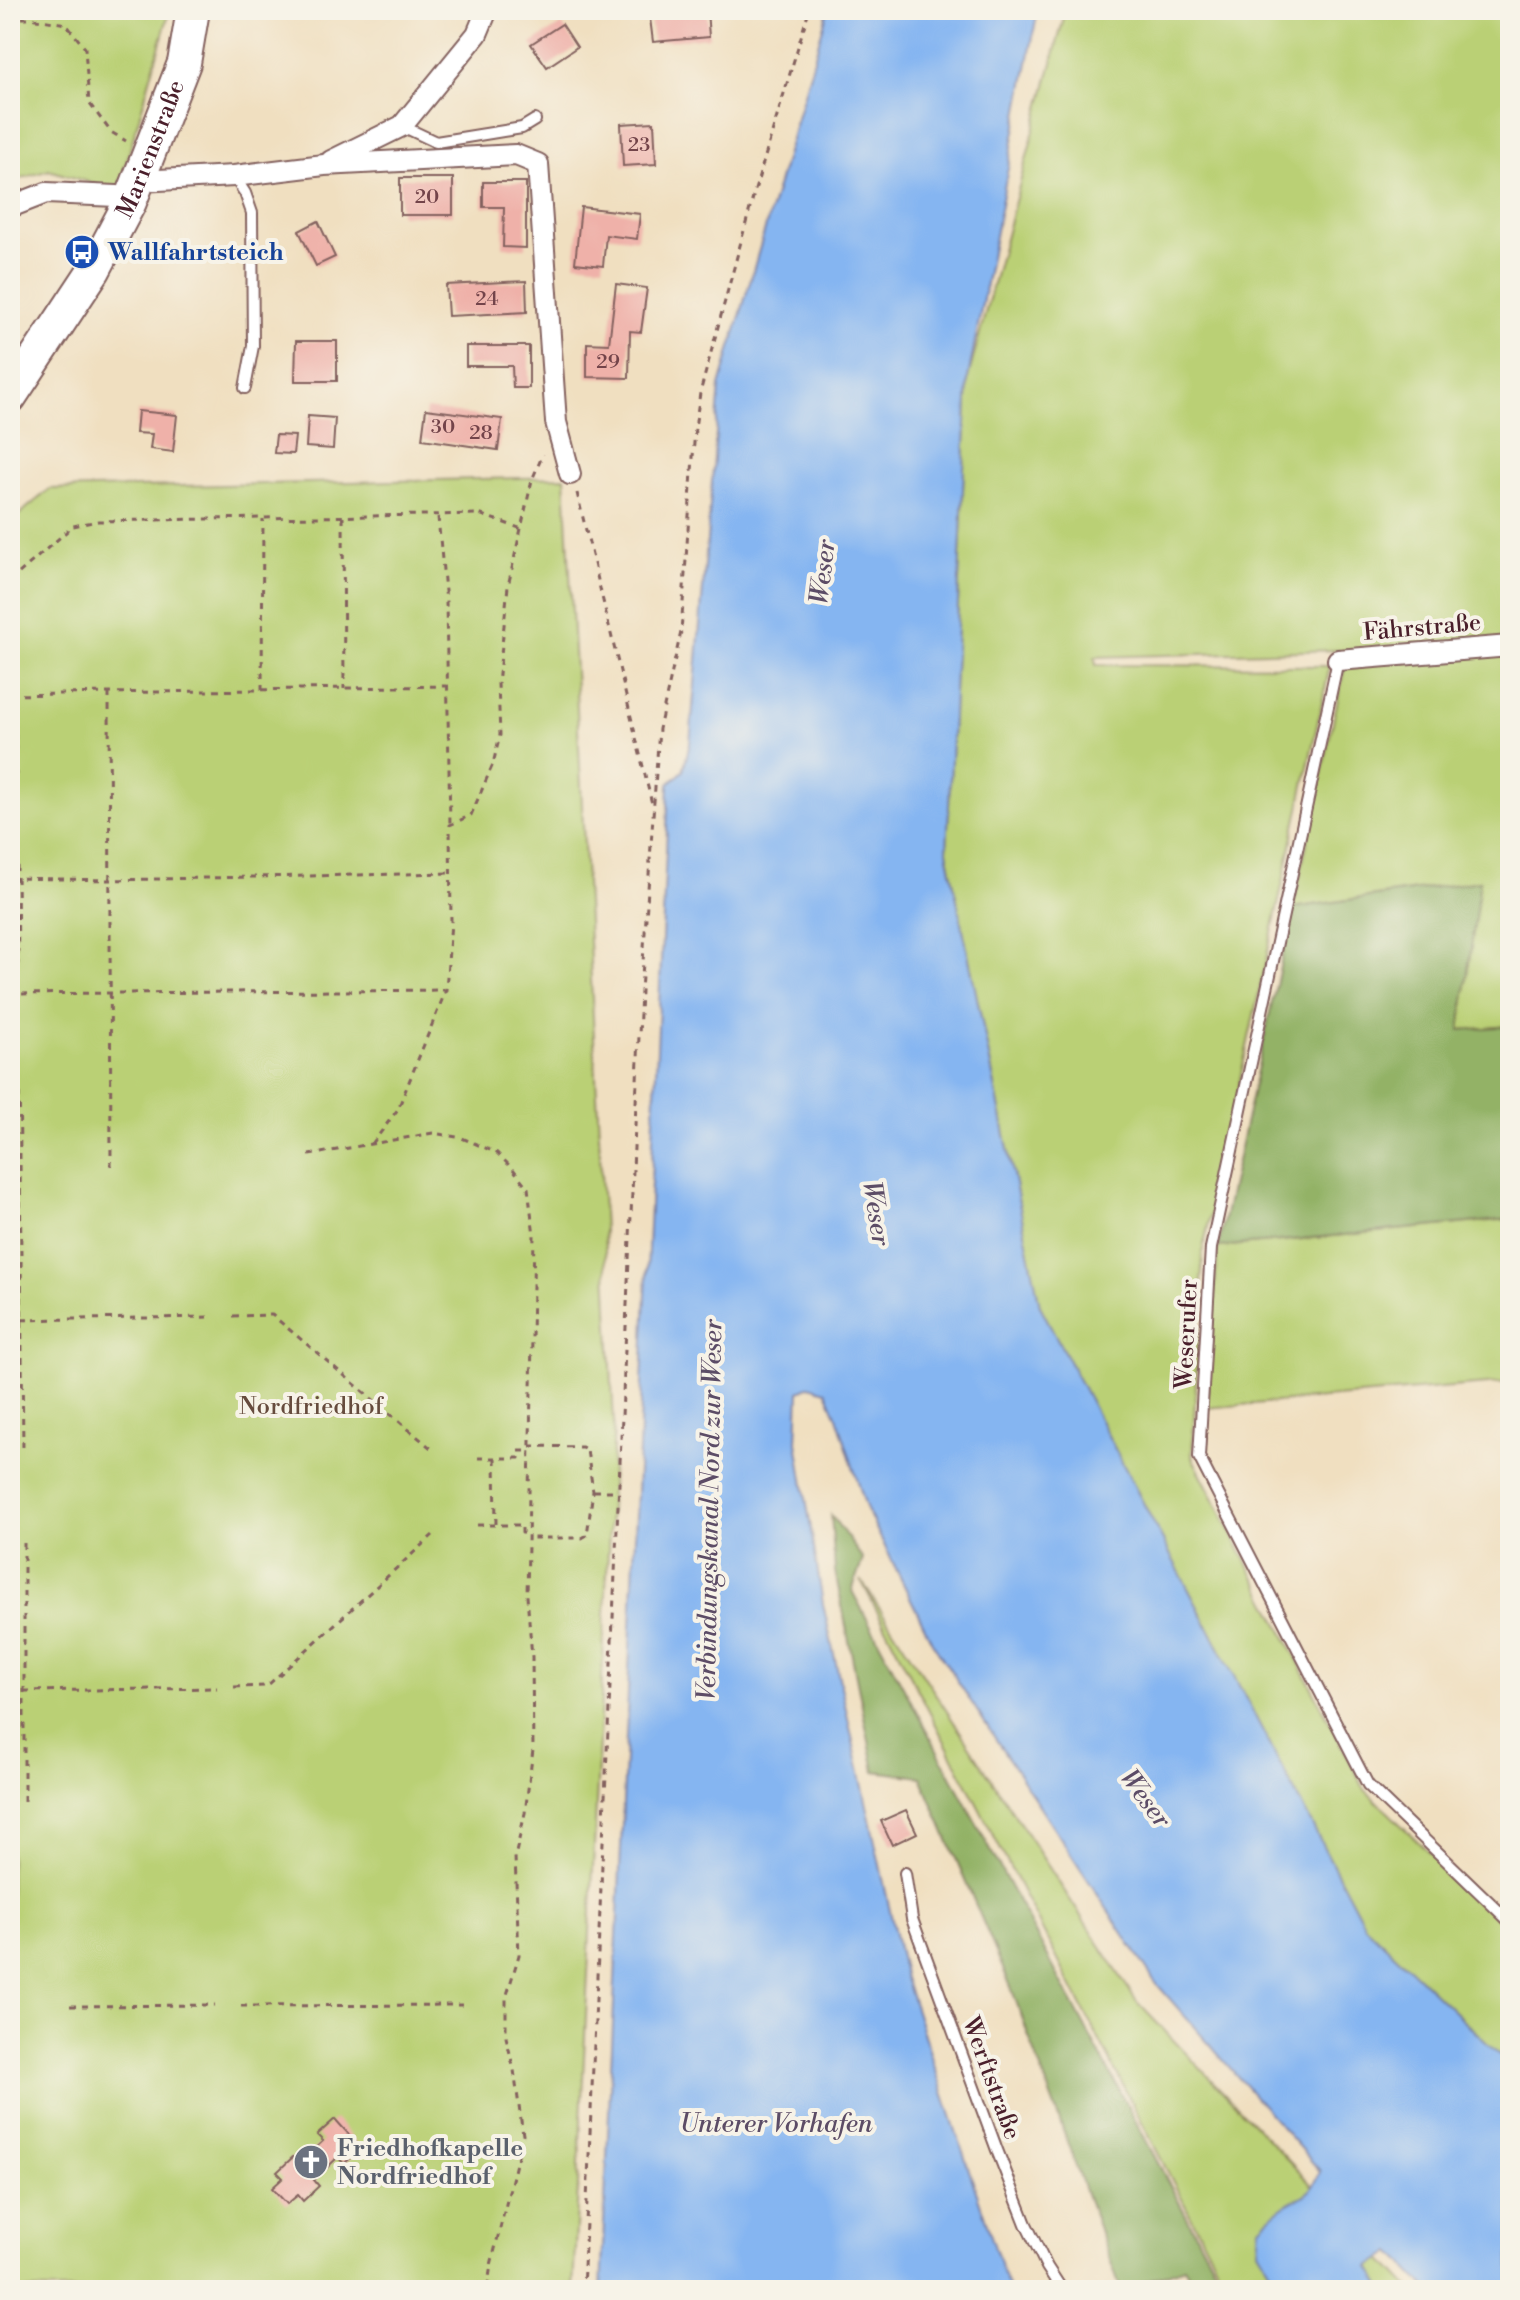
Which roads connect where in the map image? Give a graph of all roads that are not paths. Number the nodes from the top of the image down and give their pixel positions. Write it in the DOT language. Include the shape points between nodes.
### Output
graph roads {
  1 [pos="193,10"];
  2 [pos="487,10"];
  3 [pos="535,120"];
  4 [pos="402,126"];
  5 [pos="324,165"];
  6 [pos="234,176"];
  7 [pos="140,180"];
  8 [pos="10,207"];
  9 [pos="245,388"];
  10 [pos="10,397"];
  11 [pos="570,474"];
  12 [pos="1510,646"];
  13 [pos="1338,660"];
  14 [pos="905,1873"];
  15 [pos="1510,1922"];
  16 [pos="1062,2290"];
  1 -- 7 [label="main road, Marienstraße" via="184,63"];
  2 -- 4 [label="street" via="477,34"];
  3 -- 4 [label="lane" via="522,128 436,142"];
  4 -- 5 [label="street"];
  5 -- 6 [label="street"];
  5 -- 11 [label="street" via="516,155 538,164 556,422"];
  6 -- 7 [label="street"];
  6 -- 9 [label="lane" via="252,213 253,346"];
  7 -- 8 [label="street" via="117,196 46,193"];
  7 -- 10 [label="main road, Marienstraße" via="94,270"];
  12 -- 13 [label="street, Fährstraße"];
  13 -- 15 [label="lane, Weserufer" via="1211,1248 1199,1457 1368,1785"];
  14 -- 16 [label="lane, Werftstraße" via="912,1919 997,2150 1026,2224"];
}
